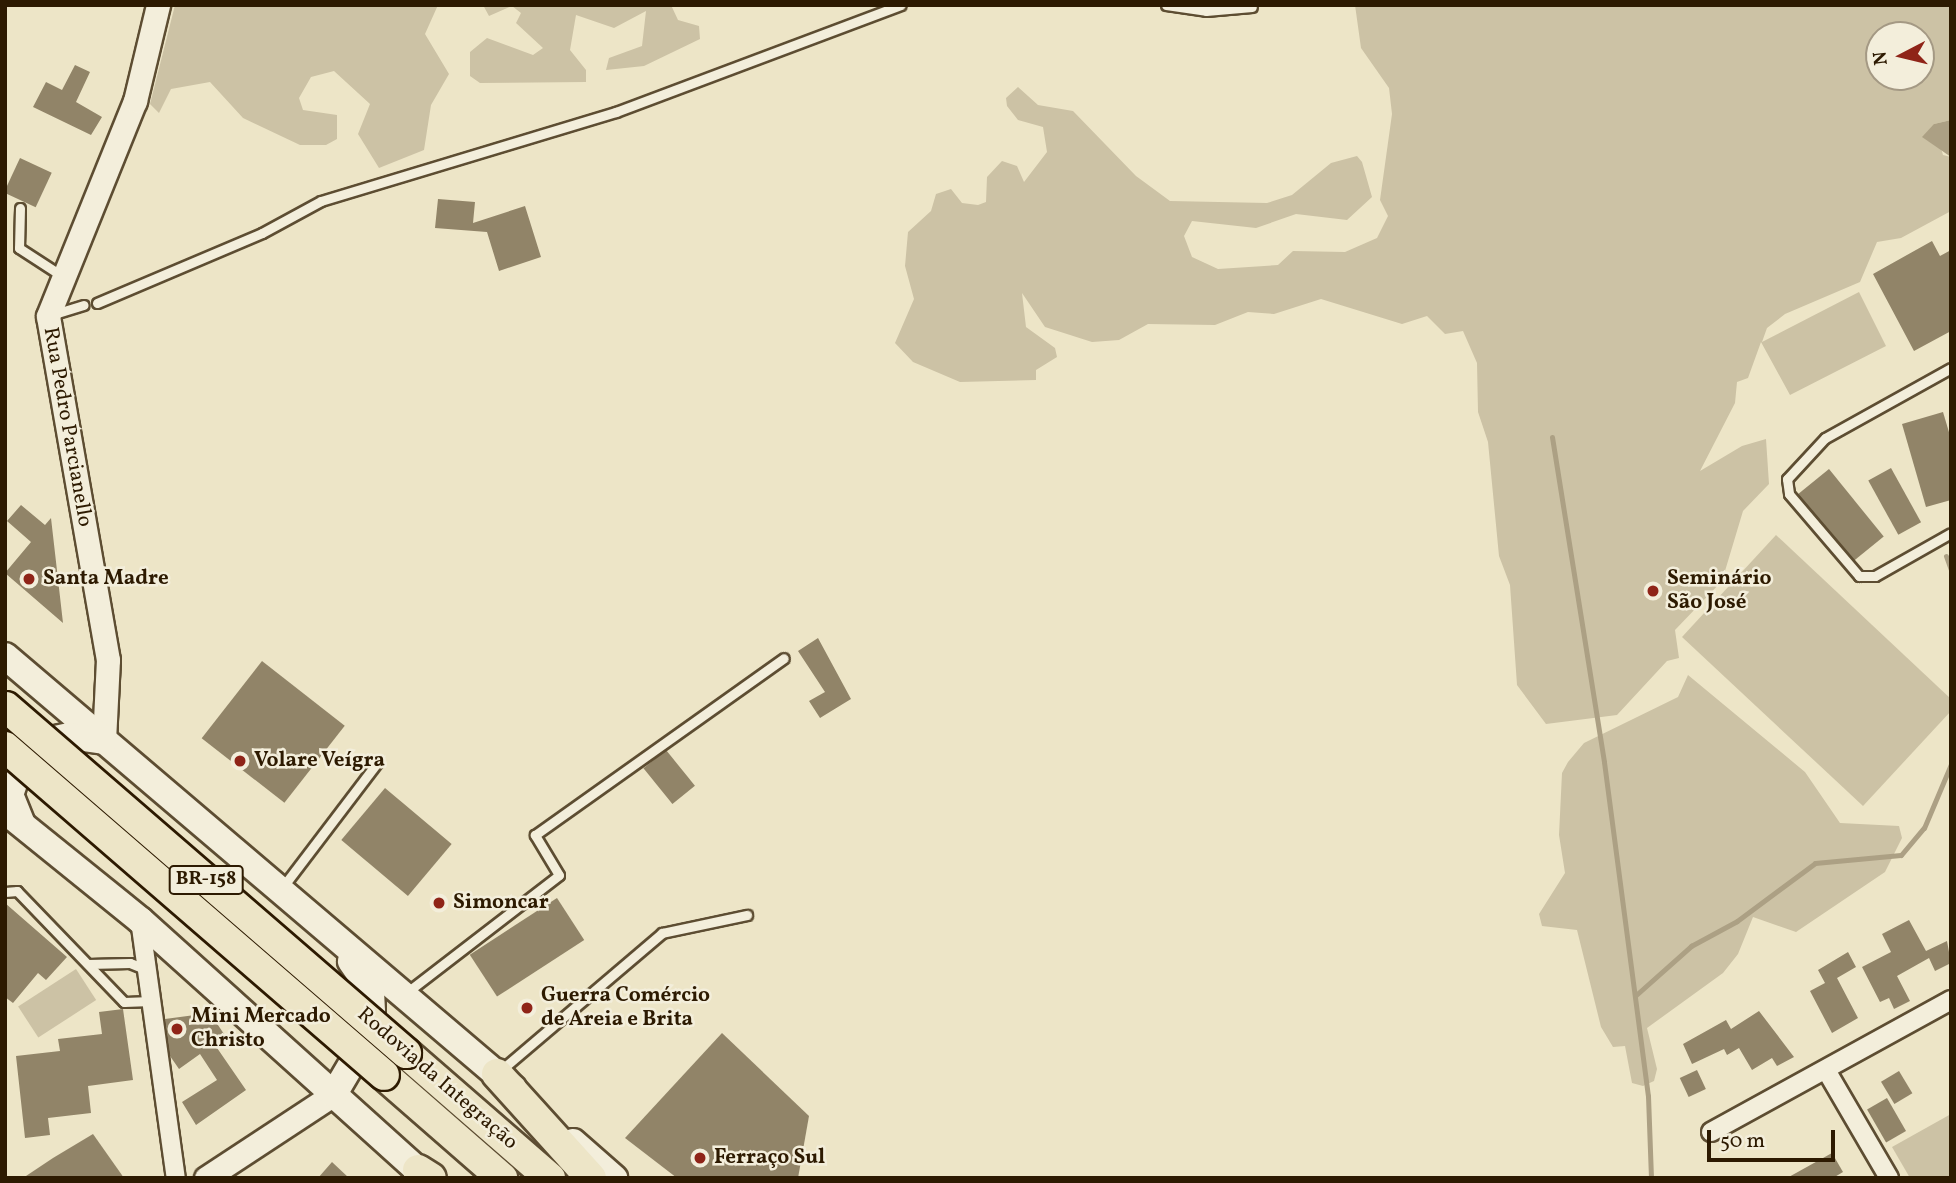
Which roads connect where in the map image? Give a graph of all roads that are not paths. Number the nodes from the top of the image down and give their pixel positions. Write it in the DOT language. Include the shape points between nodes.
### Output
graph roads {
  1 [pos="158,5"];
  2 [pos="901,5"];
  3 [pos="1166,5"];
  4 [pos="1252,7"];
  5 [pos="20,208"];
  6 [pos="62,276"];
  7 [pos="97,303"];
  8 [pos="83,305"];
  9 [pos="48,316"];
  10 [pos="1951,368"];
  11 [pos="1951,533"];
  12 [pos="5,656"];
  13 [pos="784,659"];
  14 [pos="6,707"];
  15 [pos="104,741"];
  16 [pos="5,747"];
  17 [pos="376,764"];
  18 [pos="13,818"];
  19 [pos="5,892"];
  20 [pos="279,892"];
  21 [pos="747,915"];
  22 [pos="140,920"];
  23 [pos="341,946"];
  24 [pos="88,964"];
  25 [pos="147,970"];
  26 [pos="405,993"];
  27 [pos="1951,1000"];
  28 [pos="151,1001"];
  29 [pos="1826,1070"];
  30 [pos="497,1074"];
  31 [pos="334,1094"];
  32 [pos="1711,1132"];
  33 [pos="425,1175"];
  34 [pos="176,1178"];
  35 [pos="206,1178"];
  36 [pos="502,1178"];
  37 [pos="550,1178"];
  38 [pos="591,1178"];
  39 [pos="614,1178"];
  40 [pos="1889,1178"];
  1 -- 6 [label="street, Rua Pedro Parcianello" via="135,101"];
  2 -- 7 [label="lane" via="616,112 321,201 262,233"];
  3 -- 4 [label="lane" via="1206,11"];
  5 -- 6 [label="lane" via="19,248"];
  6 -- 9 [label="street, Rua Pedro Parcianello"];
  8 -- 9 [label="lane"];
  9 -- 15 [label="street, Rua Pedro Parcianello" via="108,660"];
  10 -- 11 [label="lane" via="1825,438 1787,479 1789,494 1858,576 1875,576"];
  12 -- 15 [label="main road, BR-158"];
  13 -- 26 [label="lane" via="535,835 559,875"];
  14 -- 37 [label="highway, Rodovia da Integração / BR-158, bridge"];
  15 -- 18 [label="main road" via="69,736 41,742 13,774"];
  15 -- 20 [label="main road, BR-158"];
  16 -- 36 [label="highway, Rodovia da Integração / BR-158, bridge"];
  17 -- 20 [label="lane"];
  18 -- 22 [label="main road"];
  19 -- 24 [label="lane" via="18,891"];
  20 -- 23 [label="main road, BR-158"];
  21 -- 30 [label="lane" via="662,933"];
  22 -- 25 [label="street"];
  22 -- 31 [label="main road"];
  23 -- 26 [label="main road, BR-158"];
  23 -- 31 [label="main road" via="371,990 372,1011 367,1038"];
  24 -- 25 [label="lane" via="130,962"];
  24 -- 28 [label="lane" via="124,1002"];
  25 -- 28 [label="street"];
  26 -- 30 [label="main road, BR-158"];
  27 -- 29 [label="street"];
  28 -- 34 [label="street"];
  29 -- 32 [label="street"];
  29 -- 40 [label="street"];
  30 -- 38 [label="highway, BR-158"];
  30 -- 39 [label="main road, BR-158"];
  31 -- 33 [label="main road"];
  31 -- 35 [label="street"];
}
